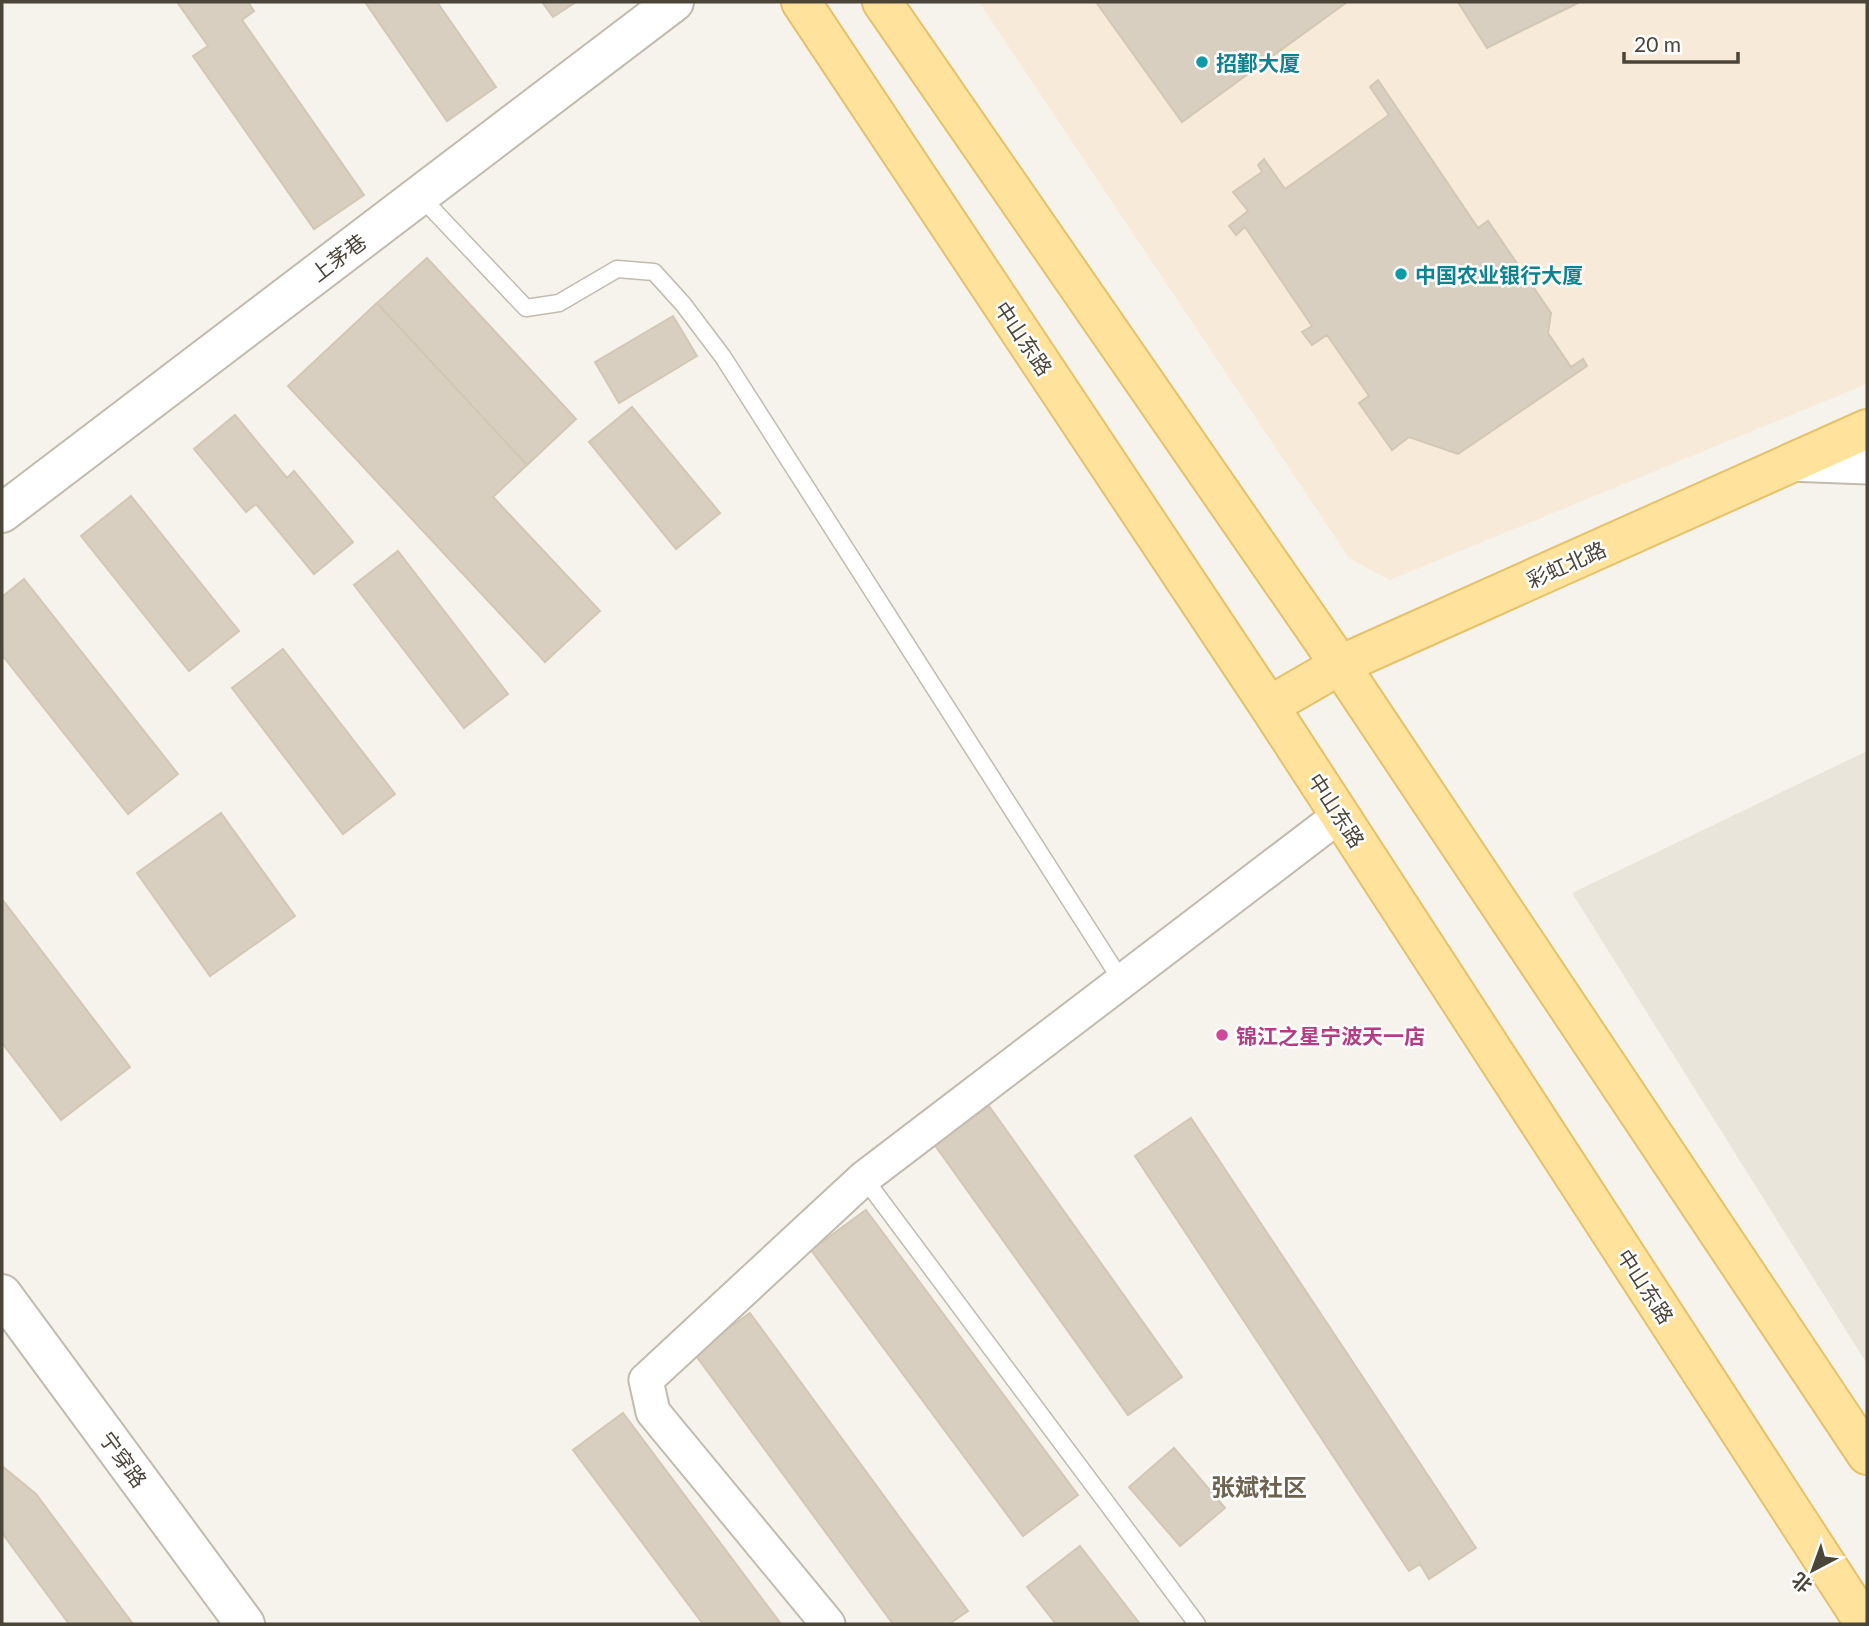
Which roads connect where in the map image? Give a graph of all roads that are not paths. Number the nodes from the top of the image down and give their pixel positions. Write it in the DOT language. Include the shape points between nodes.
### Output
graph roads {
  1 [pos="674,2"];
  2 [pos="800,2"];
  3 [pos="882,2"];
  4 [pos="419,195"];
  5 [pos="1867,429"];
  6 [pos="1788,464"];
  7 [pos="1867,467"];
  8 [pos="2,513"];
  9 [pos="1340,664"];
  10 [pos="1269,706"];
  11 [pos="1340,815"];
  12 [pos="1122,980"];
  13 [pos="864,1178"];
  14 [pos="2,1294"];
  15 [pos="1867,1455"];
  16 [pos="245,1624"];
  17 [pos="828,1624"];
  18 [pos="1197,1624"];
  19 [pos="1865,1624"];
  1 -- 4 [label="street, 上茅巷"];
  2 -- 10 [label="main road, 中山东路"];
  3 -- 9 [label="main road"];
  4 -- 8 [label="street, 上茅巷"];
  4 -- 12 [label="lane" via="526,308 559,303 617,269 654,272 683,304 723,357"];
  5 -- 6 [label="main road, 彩虹北路"];
  6 -- 7 [label="street"];
  6 -- 9 [label="main road, 彩虹北路"];
  9 -- 10 [label="main road, 彩虹北路"];
  9 -- 15 [label="main road"];
  10 -- 11 [label="main road, 中山东路"];
  11 -- 12 [label="street"];
  11 -- 19 [label="main road, 中山东路"];
  12 -- 13 [label="street"];
  13 -- 17 [label="street" via="646,1380 653,1412"];
  13 -- 18 [label="lane"];
  14 -- 16 [label="street, 宁穿路"];
}
